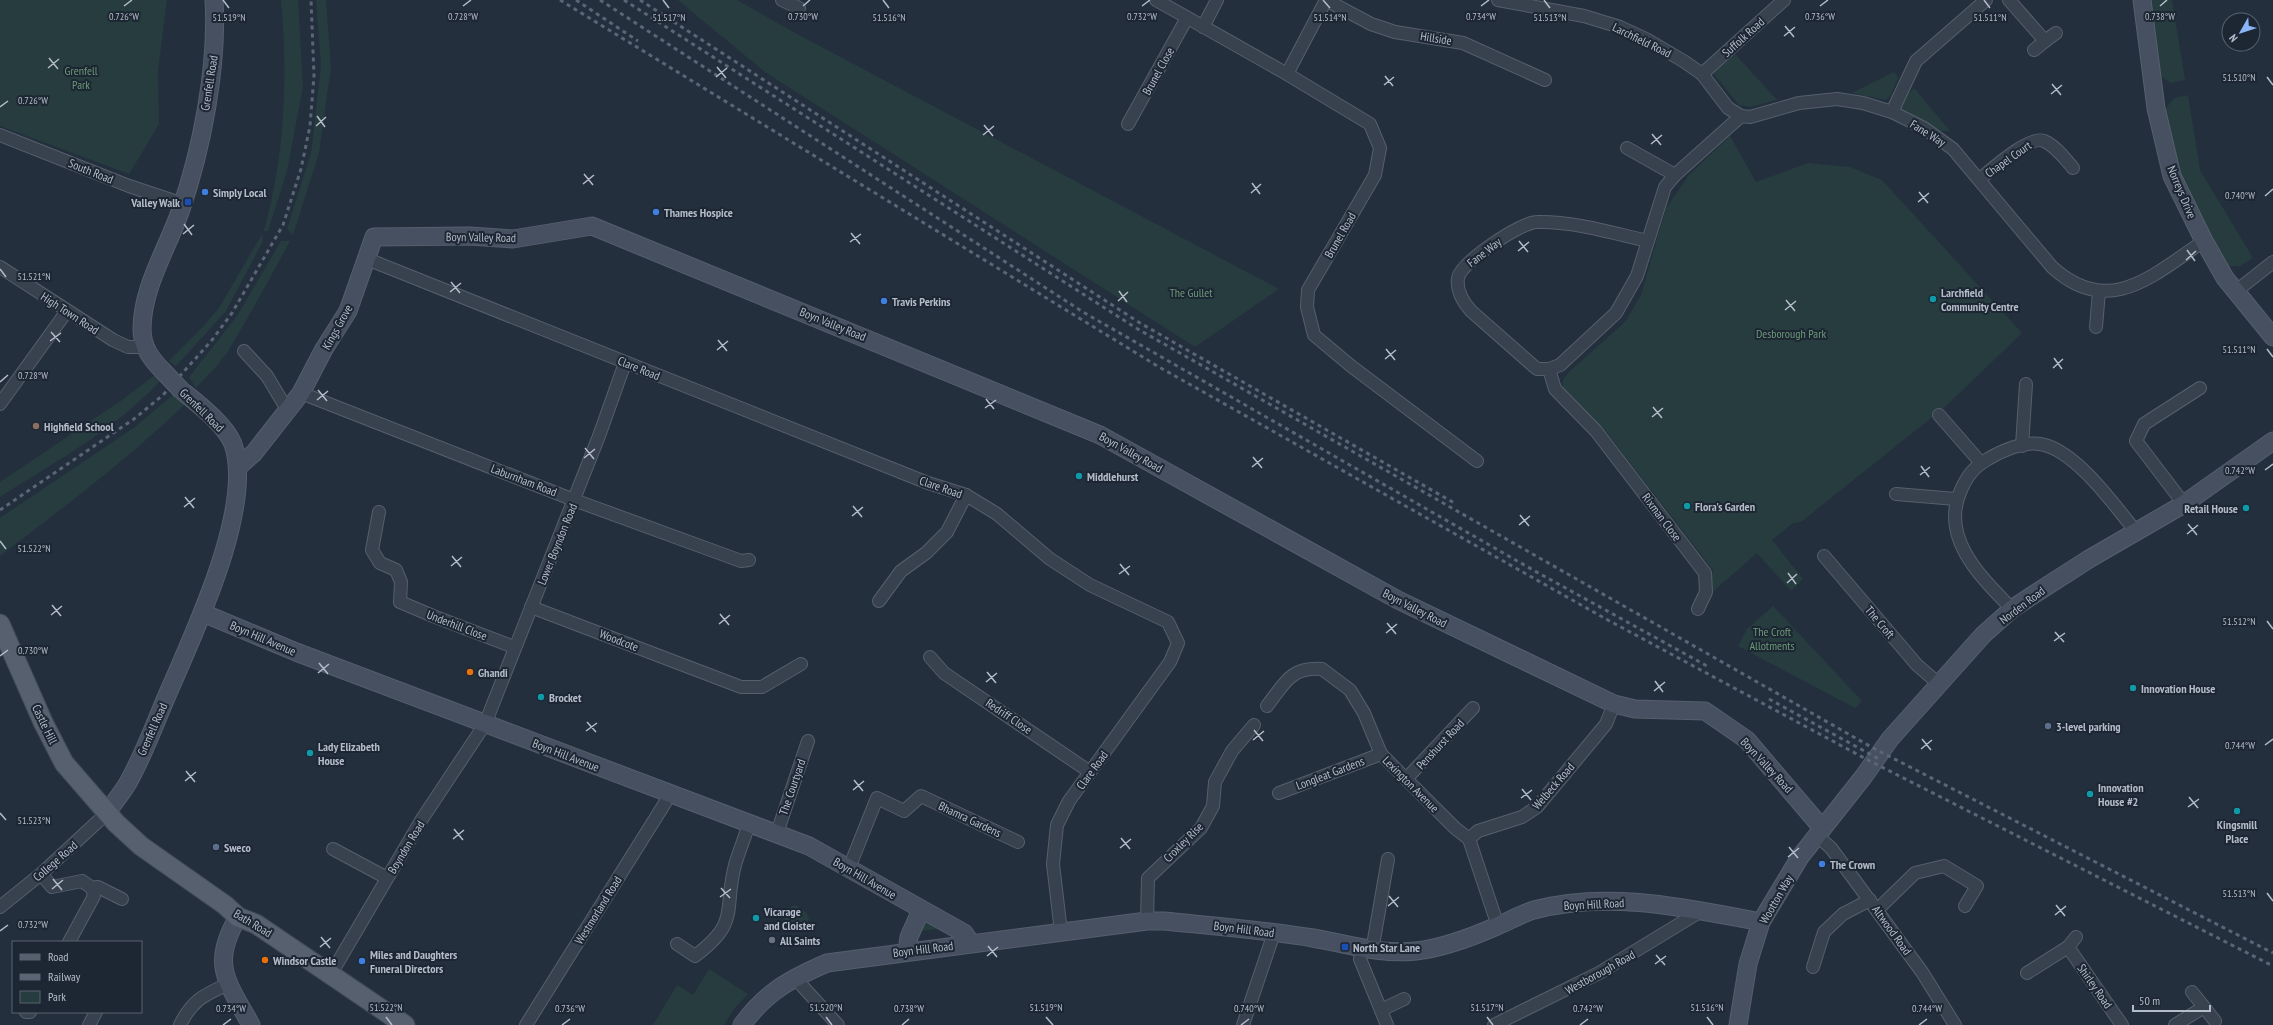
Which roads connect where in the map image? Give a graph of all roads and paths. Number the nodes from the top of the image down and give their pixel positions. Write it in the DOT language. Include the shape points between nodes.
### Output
graph roads {
  1 [pos="214,0"];
  2 [pos="782,0"];
  3 [pos="1156,0"];
  4 [pos="1216,0"];
  5 [pos="1326,0"];
  6 [pos="1498,0"];
  7 [pos="1784,0"];
  8 [pos="1986,0"];
  9 [pos="2010,0"];
  10 [pos="2142,0"];
  11 [pos="798,8"];
  12 [pos="1187,18"];
  13 [pos="1203,27"];
  14 [pos="2056,33"];
  15 [pos="2045,41"];
  16 [pos="2034,50"];
  17 [pos="1286,74"];
  18 [pos="1702,74"];
  19 [pos="1545,80"];
  20 [pos="1892,112"];
  21 [pos="1741,116"];
  22 [pos="1128,124"];
  23 [pos="0,134"];
  24 [pos="1627,148"];
  25 [pos="2073,168"];
  26 [pos="1675,175"];
  27 [pos="1980,179"];
  28 [pos="183,204"];
  29 [pos="374,237"];
  30 [pos="1648,241"];
  31 [pos="2204,241"];
  32 [pos="367,259"];
  33 [pos="2273,262"];
  34 [pos="0,267"];
  35 [pos="2099,291"];
  36 [pos="2235,292"];
  37 [pos="67,311"];
  38 [pos="2096,327"];
  39 [pos="2273,337"];
  40 [pos="144,347"];
  41 [pos="244,351"];
  42 [pos="625,363"];
  43 [pos="1549,369"];
  44 [pos="2026,384"];
  45 [pos="2200,388"];
  46 [pos="301,393"];
  47 [pos="0,404"];
  48 [pos="288,411"];
  49 [pos="1939,415"];
  50 [pos="2273,441"];
  51 [pos="2022,446"];
  52 [pos="1478,461"];
  53 [pos="1981,463"];
  54 [pos="238,467"];
  55 [pos="1896,494"];
  56 [pos="966,495"];
  57 [pos="574,500"];
  58 [pos="1956,500"];
  59 [pos="2184,504"];
  60 [pos="379,512"];
  61 [pos="2137,533"];
  62 [pos="1824,556"];
  63 [pos="750,560"];
  64 [pos="879,601"];
  65 [pos="531,607"];
  66 [pos="1698,609"];
  67 [pos="2012,610"];
  68 [pos="203,613"];
  69 [pos="0,624"];
  70 [pos="514,647"];
  71 [pos="930,657"];
  72 [pos="801,664"];
  73 [pos="1939,684"];
  74 [pos="1614,704"];
  75 [pos="1267,706"];
  76 [pos="1473,708"];
  77 [pos="485,724"];
  78 [pos="1254,725"];
  79 [pos="808,741"];
  80 [pos="1381,754"];
  81 [pos="1090,772"];
  82 [pos="1406,779"];
  83 [pos="1279,793"];
  84 [pos="668,794"];
  85 [pos="107,813"];
  86 [pos="749,824"];
  87 [pos="777,833"];
  88 [pos="1822,834"];
  89 [pos="1469,839"];
  90 [pos="1018,842"];
  91 [pos="333,849"];
  92 [pos="1388,859"];
  93 [pos="849,868"];
  94 [pos="41,874"];
  95 [pos="387,878"];
  96 [pos="92,888"];
  97 [pos="122,899"];
  98 [pos="1873,905"];
  99 [pos="1965,906"];
  100 [pos="0,907"];
  101 [pos="921,910"];
  102 [pos="1702,911"];
  103 [pos="238,917"];
  104 [pos="1147,921"];
  105 [pos="1761,922"];
  106 [pos="1498,926"];
  107 [pos="1061,932"];
  108 [pos="1274,932"];
  109 [pos="70,941"];
  110 [pos="677,944"];
  111 [pos="970,944"];
  112 [pos="908,951"];
  113 [pos="1366,955"];
  114 [pos="1813,967"];
  115 [pos="2027,973"];
  116 [pos="331,974"];
  117 [pos="794,977"];
  118 [pos="228,984"];
  119 [pos="2192,992"];
  120 [pos="1404,999"];
  121 [pos="2204,1006"];
  122 [pos="1381,1010"];
  123 [pos="95,1013"];
  124 [pos="2215,1021"];
  125 [pos="89,1025"];
  126 [pos="180,1025"];
  127 [pos="251,1025"];
  128 [pos="405,1025"];
  129 [pos="526,1025"];
  130 [pos="742,1025"];
  131 [pos="838,1025"];
  132 [pos="1243,1025"];
  133 [pos="1387,1025"];
  134 [pos="1494,1025"];
  135 [pos="1738,1025"];
  136 [pos="1954,1025"];
  137 [pos="2122,1025"];
  138 [pos="2175,1025"];
  1 -- 28 [label="street, Grenfell Road" via="216,30 212,74 198,149"];
  2 -- 11 [label="street"];
  3 -- 12 [label="street, Brunel Road"];
  4 -- 13 [label="street"];
  5 -- 17 [label="street"];
  5 -- 19 [label="street, Hillside" via="1371,24 1395,32 1463,43"];
  6 -- 18 [label="street, Larchfield Road" via="1584,16 1620,27"];
  7 -- 18 [label="street, Suffolk Road"];
  8 -- 20 [label="street" via="1916,61"];
  9 -- 15 [label="street"];
  10 -- 31 [label="street, Norreys Drive" via="2156,108 2172,176"];
  12 -- 13 [label="street, Brunel Road"];
  12 -- 22 [label="street, Brunel Close"];
  13 -- 17 [label="street, Brunel Road"];
  14 -- 15 [label="street"];
  15 -- 16 [label="street"];
  17 -- 52 [label="street, Brunel Road" via="1370,124 1380,148 1375,175 1308,290 1307,307 1314,335 1351,366"];
  18 -- 21 [label="street, Larchfield Road" via="1728,108"];
  20 -- 21 [label="street, Fane Way" via="1863,103 1837,100 1799,103 1750,117"];
  20 -- 27 [label="street, Fane Way" via="1924,128 1953,149"];
  21 -- 26 [label="street"];
  23 -- 28 [label="street, South Road" via="129,186"];
  24 -- 26 [label="street"];
  25 -- 27 [label="street, Chapel Court" via="2054,147 2043,140 2031,141"];
  26 -- 30 [label="street" via="1665,187"];
  27 -- 35 [label="street, Fane Way" via="2052,267 2065,279 2078,286"];
  28 -- 40 [label="street, Grenfell Road" via="154,275 148,297 142,330"];
  29 -- 32 [label="street, Kings Grove"];
  29 -- 74 [label="street, Boyn Valley Road" via="470,236 512,239 592,226 1100,435 1398,600"];
  30 -- 43 [label="street" via="1637,276 1616,313 1560,365"];
  30 -- 43 [label="street, Fane Way" via="1558,223 1535,222 1513,230 1466,265 1458,277 1462,301 1536,369"];
  31 -- 35 [label="street, Fane Way" via="2132,287"];
  31 -- 36 [label="street, Norreys Drive"];
  32 -- 42 [label="street, Clare Road"];
  32 -- 46 [label="street, Kings Grove" via="348,311"];
  33 -- 36 [label="street"];
  34 -- 37 [label="street, High Town Road"];
  35 -- 38 [label="street"];
  36 -- 39 [label="street, Norreys Drive"];
  37 -- 40 [label="street, High Town Road" via="128,347"];
  37 -- 47 [label="street"];
  40 -- 54 [label="street, Grenfell Road, bridge" via="163,372 226,432"];
  41 -- 48 [label="street" via="267,376"];
  42 -- 56 [label="street, Clare Road" via="928,483"];
  42 -- 57 [label="street, Lower Boyndon Road"];
  43 -- 66 [label="street, Rixman Close" via="1555,389 1596,431 1705,574 1706,592"];
  44 -- 51 [label="street"];
  45 -- 59 [label="street" via="2144,424 2136,441"];
  46 -- 48 [label="street, Kings Grove"];
  46 -- 57 [label="street, Laburnham Road"];
  48 -- 54 [label="street, Kings Grove" via="254,453"];
  49 -- 53 [label="street"];
  50 -- 59 [label="street, Norden Road"];
  51 -- 53 [label="street" via="1999,453"];
  51 -- 61 [label="street" via="2039,444 2074,461"];
  53 -- 58 [label="street" via="1967,475"];
  54 -- 68 [label="street, Grenfell Road" via="232,520"];
  55 -- 58 [label="street"];
  56 -- 64 [label="street" via="946,532 926,553 901,571"];
  56 -- 81 [label="street, Clare Road" via="997,514 1050,559 1090,585 1168,622 1174,631 1178,643 1170,662"];
  57 -- 63 [label="street, Laburnham Road" via="741,561"];
  57 -- 65 [label="street, Lower Boyndon Road"];
  58 -- 67 [label="street" via="1954,521 1958,541 1978,574"];
  59 -- 61 [label="street, Norden Road"];
  60 -- 70 [label="street, Underhill Close" via="372,550 380,563 396,570 401,582 395,600"];
  61 -- 67 [label="street, Norden Road" via="2089,559"];
  62 -- 73 [label="street, The Croft" via="1917,665"];
  65 -- 70 [label="street, Lower Boyndon Road"];
  65 -- 72 [label="street, Woodcote" via="709,670 741,687 762,687"];
  67 -- 73 [label="street, Norden Road" via="1983,635"];
  68 -- 77 [label="street, Boyn Hill Avenue" via="296,652"];
  68 -- 85 [label="street, Grenfell Road" via="130,780"];
  69 -- 85 [label="main road, Castle Hill" via="64,763"];
  70 -- 77 [label="street, Lower Boyndon Road"];
  71 -- 81 [label="street, Redriff Close" via="944,672"];
  73 -- 88 [label="street, Norden Road" via="1890,739"];
  74 -- 88 [label="street, Boyn Valley Road" via="1635,709 1705,711 1747,740"];
  74 -- 89 [label="street, Welbeck Road" via="1606,724 1537,807 1522,817 1478,831"];
  75 -- 80 [label="street, Lexington Avenue" via="1290,676 1300,670 1322,669 1350,690 1364,714"];
  76 -- 82 [label="street, Penshurst Road"];
  77 -- 84 [label="street, Boyn Hill Avenue"];
  77 -- 95 [label="street, Boyndon Road" via="422,819"];
  78 -- 104 [label="street, Croxley Rise" via="1232,751 1215,782 1213,806 1200,828 1148,878"];
  79 -- 87 [label="street, The Courtyard"];
  80 -- 82 [label="street, Lexington Avenue"];
  80 -- 83 [label="street, Longleat Gardens"];
  81 -- 107 [label="street, Clare Road" via="1069,801 1057,825 1053,864"];
  82 -- 89 [label="street, Lexington Avenue"];
  84 -- 86 [label="street, Boyn Hill Avenue"];
  84 -- 129 [label="street, Westmorland Road" via="665,803"];
  85 -- 94 [label="street, College Road"];
  85 -- 103 [label="main road, Bath Road" via="141,846 225,904"];
  86 -- 87 [label="street, Boyn Hill Avenue"];
  86 -- 110 [label="street" via="735,866 729,915 722,931 712,944 696,956"];
  87 -- 93 [label="street, Boyn Hill Avenue" via="809,846"];
  88 -- 98 [label="street, Altwood Road"];
  88 -- 105 [label="street, Wootton Way" via="1800,857"];
  89 -- 106 [label="street"];
  90 -- 93 [label="street, Bhamra Gardens" via="921,796 904,811 877,798"];
  91 -- 95 [label="street"];
  92 -- 113 [label="street"];
  93 -- 101 [label="street, Boyn Hill Avenue"];
  94 -- 96 [label="street" via="52,887 82,881"];
  94 -- 100 [label="street, College Road"];
  95 -- 116 [label="street, Boyndon Road"];
  96 -- 97 [label="street" via="98,887"];
  96 -- 109 [label="street" via="94,896"];
  98 -- 99 [label="street" via="1915,873 1944,866 1977,886"];
  98 -- 114 [label="street" via="1843,914 1824,932"];
  98 -- 136 [label="street, Altwood Road" via="1922,972"];
  101 -- 111 [label="street, Boyn Hill Avenue" via="964,933"];
  101 -- 112 [label="street" via="909,936"];
  102 -- 105 [label="street, Boyn Hill Road"];
  102 -- 106 [label="street, Boyn Hill Road" via="1626,901 1574,902 1532,911"];
  102 -- 134 [label="street, Westborough Road" via="1599,973"];
  103 -- 116 [label="main road, Bath Road" via="256,924"];
  103 -- 118 [label="street" via="223,947 223,968"];
  104 -- 107 [label="street, Boyn Hill Road"];
  104 -- 108 [label="street, Boyn Hill Road"];
  105 -- 135 [label="street, Wootton Way" via="1748,964"];
  106 -- 113 [label="street, Boyn Hill Road" via="1464,940 1416,951"];
  107 -- 111 [label="street, Boyn Hill Road"];
  108 -- 113 [label="street, Boyn Hill Road" via="1315,938"];
  108 -- 132 [label="street"];
  111 -- 112 [label="street, Boyn Hill Road"];
  112 -- 117 [label="street, Boyn Hill Road" via="827,963"];
  113 -- 122 [label="street"];
  115 -- 137 [label="street, Shirley Road" via="2072,942"];
  116 -- 128 [label="main road, Bath Road"];
  117 -- 130 [label="street, Boyn Hill Road" via="760,1002"];
  117 -- 131 [label="street"];
  118 -- 126 [label="street" via="199,998 188,1009"];
  118 -- 127 [label="street"];
  119 -- 121 [label="street"];
  120 -- 122 [label="street"];
  121 -- 124 [label="street"];
  121 -- 138 [label="street"];
  122 -- 133 [label="street"];
  123 -- 125 [label="street"];
}
